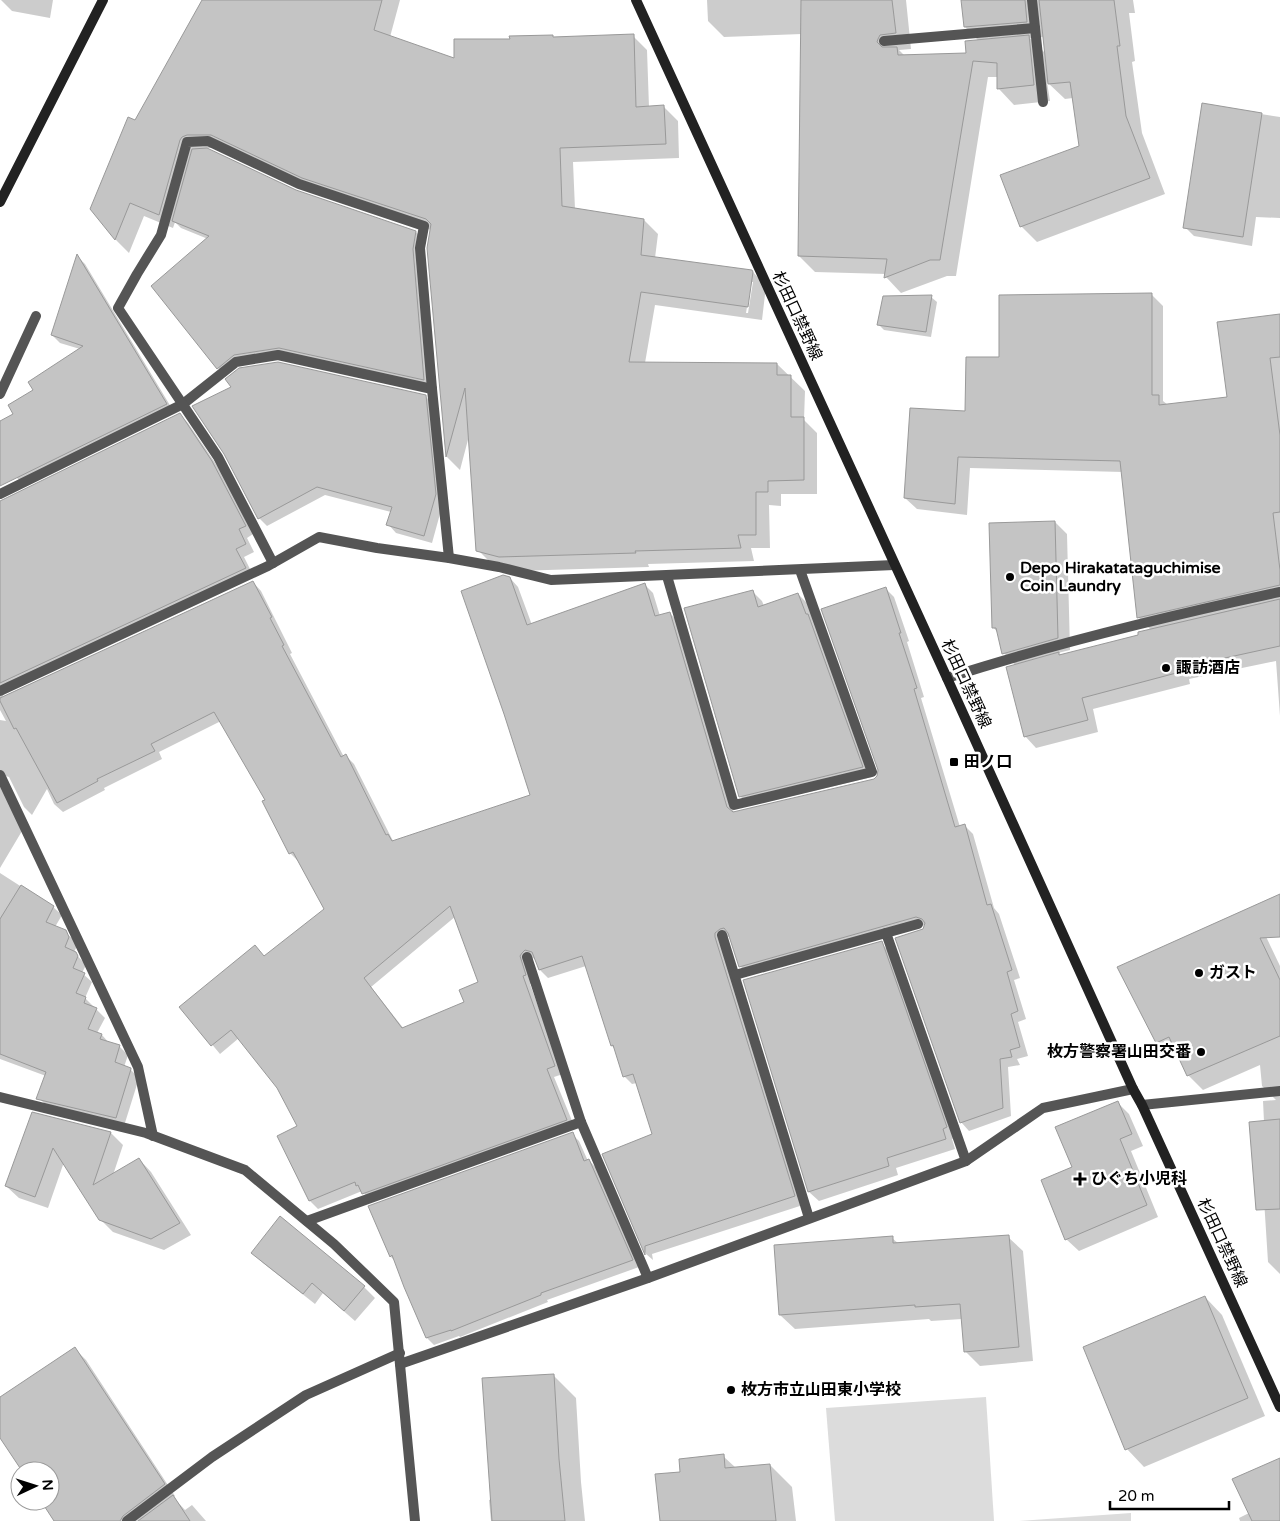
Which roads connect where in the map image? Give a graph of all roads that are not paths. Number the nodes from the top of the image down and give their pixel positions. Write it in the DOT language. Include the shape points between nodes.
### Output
graph roads {
  1 [pos="103,0"];
  2 [pos="636,0"];
  3 [pos="1032,0"];
  4 [pos="1035,28"];
  5 [pos="884,41"];
  6 [pos="1043,102"];
  7 [pos="0,202"];
  8 [pos="36,316"];
  9 [pos="432,389"];
  10 [pos="0,394"];
  11 [pos="182,404"];
  12 [pos="0,494"];
  13 [pos="449,558"];
  14 [pos="273,563"];
  15 [pos="894,565"];
  16 [pos="800,570"];
  17 [pos="667,576"];
  18 [pos="1280,592"];
  19 [pos="947,678"];
  20 [pos="0,691"];
  21 [pos="0,775"];
  22 [pos="918,924"];
  23 [pos="886,933"];
  24 [pos="722,935"];
  25 [pos="527,956"];
  26 [pos="735,974"];
  27 [pos="1133,1089"];
  28 [pos="1280,1091"];
  29 [pos="0,1097"];
  30 [pos="1142,1105"];
  31 [pos="582,1122"];
  32 [pos="153,1136"];
  33 [pos="966,1161"];
  34 [pos="809,1218"];
  35 [pos="307,1222"];
  36 [pos="648,1278"];
  37 [pos="400,1359"];
  38 [pos="1280,1407"];
  39 [pos="127,1521"];
  40 [pos="416,1521"];
  1 -- 7 [label="main road"];
  2 -- 15 [label="main road, 杉田口禁野線"];
  3 -- 4 [label="street"];
  4 -- 5 [label="street"];
  4 -- 6 [label="street"];
  8 -- 10 [label="street"];
  9 -- 11 [label="street" via="278,356 236,362"];
  9 -- 11 [label="street" via="420,248 424,226 299,184 208,141 187,142 161,234 118,308"];
  9 -- 13 [label="street"];
  11 -- 12 [label="street"];
  11 -- 14 [label="street" via="218,457"];
  13 -- 14 [label="street" via="319,536"];
  13 -- 17 [label="street" via="552,580"];
  14 -- 20 [label="street"];
  15 -- 16 [label="street"];
  15 -- 19 [label="main road, 杉田口禁野線"];
  16 -- 17 [label="street"];
  16 -- 17 [label="street" via="872,772 734,805"];
  18 -- 19 [label="street" via="1178,614 1005,659"];
  19 -- 27 [label="main road, 杉田口禁野線"];
  21 -- 32 [label="street" via="138,1067"];
  22 -- 23 [label="street"];
  23 -- 26 [label="street"];
  23 -- 33 [label="street"];
  24 -- 26 [label="street"];
  25 -- 31 [label="street"];
  26 -- 34 [label="street"];
  27 -- 30 [label="main road, 杉田口禁野線"];
  27 -- 33 [label="street" via="1043,1108"];
  28 -- 30 [label="street"];
  29 -- 32 [label="street"];
  30 -- 38 [label="main road, 杉田口禁野線"];
  31 -- 35 [label="street"];
  31 -- 36 [label="street"];
  32 -- 35 [label="street" via="245,1170"];
  33 -- 34 [label="street"];
  34 -- 36 [label="street"];
  35 -- 37 [label="street" via="394,1302"];
  36 -- 37 [label="street"];
  37 -- 39 [label="street" via="306,1395 212,1456"];
  37 -- 40 [label="street"];
}
